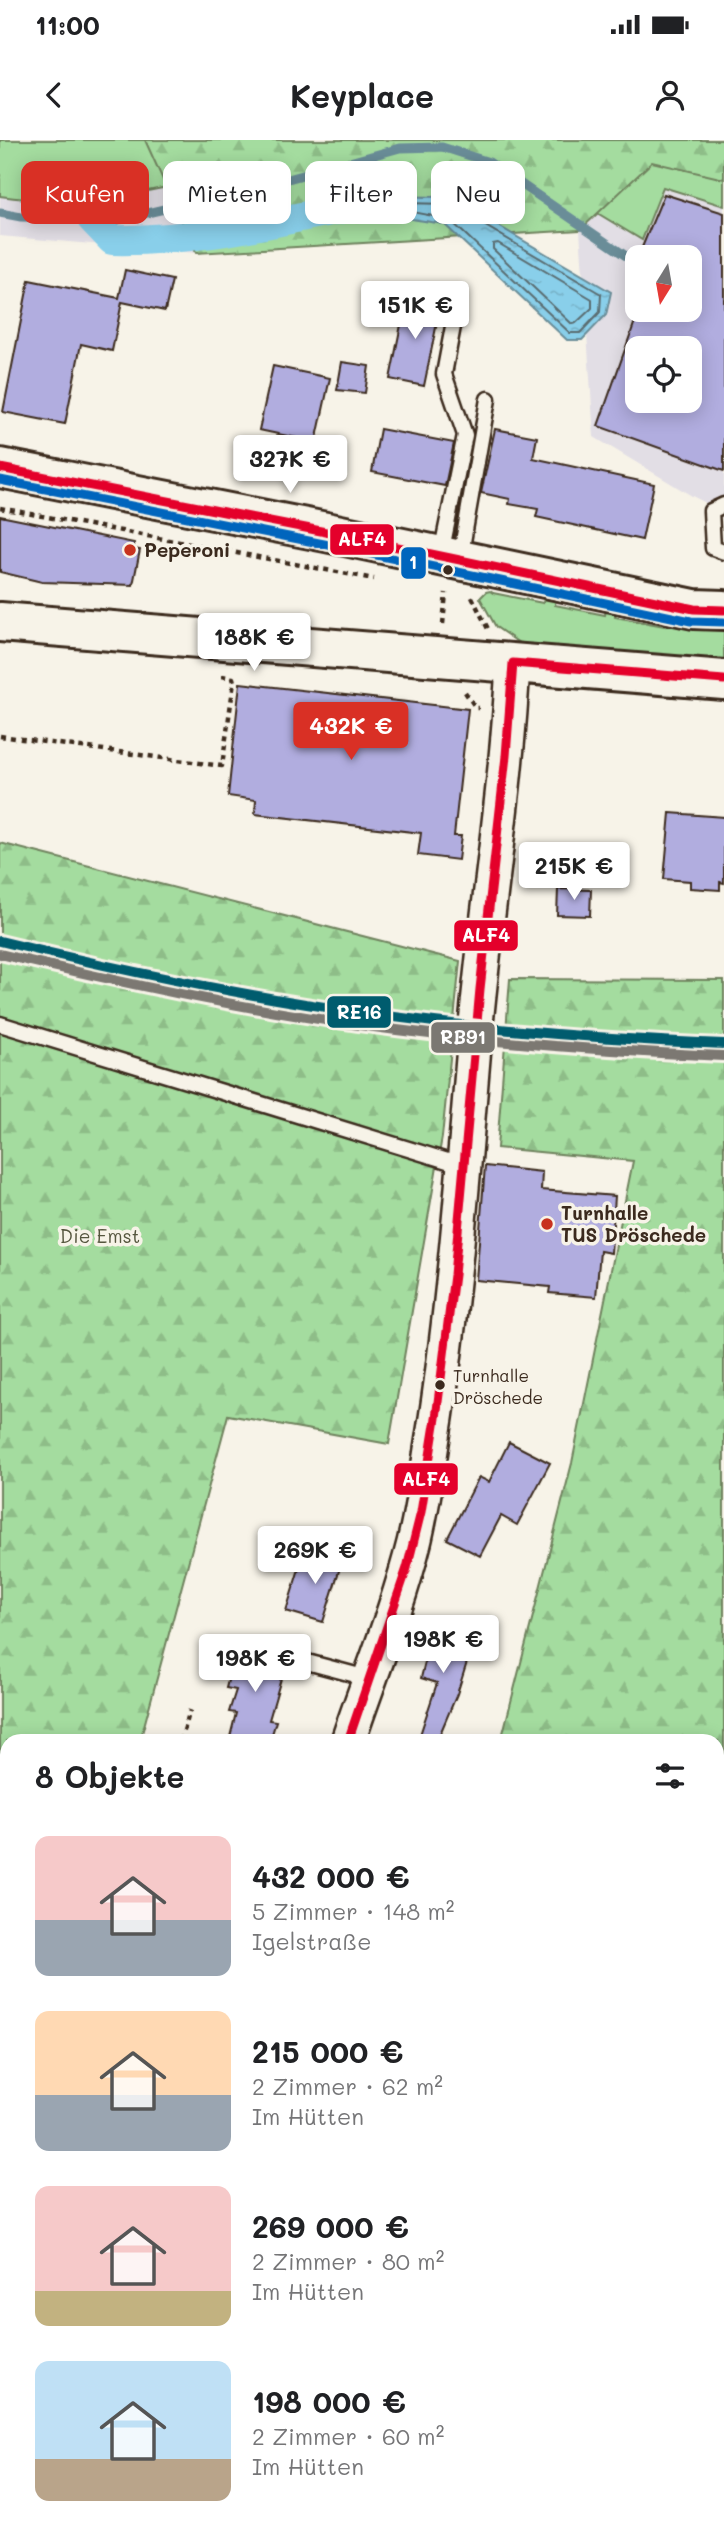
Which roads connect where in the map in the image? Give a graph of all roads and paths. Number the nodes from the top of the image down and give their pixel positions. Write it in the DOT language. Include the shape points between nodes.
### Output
graph roads {
  1 [pos="455,316"];
  2 [pos="488,399"];
  3 [pos="0,468"];
  4 [pos="724,505"];
  5 [pos="0,508"];
  6 [pos="724,552"];
  7 [pos="455,576"];
  8 [pos="377,580"];
  9 [pos="724,610"];
  10 [pos="0,622"];
  11 [pos="502,650"];
  12 [pos="440,658"];
  13 [pos="209,673"];
  14 [pos="724,680"];
  15 [pos="510,710"];
  16 [pos="0,736"];
  17 [pos="0,1024"];
  18 [pos="465,1167"];
  19 [pos="292,1658"];
  20 [pos="371,1679"];
  21 [pos="190,1710"];
  22 [pos="183,1734"];
  23 [pos="351,1734"];
  1 -- 7 [label="lane" via="444,374 465,435"];
  2 -- 7 [label="lane"];
  3 -- 7 [label="main road"];
  4 -- 6 [label="lane" via="711,511 713,548"];
  5 -- 8 [label="path"];
  7 -- 9 [label="main road"];
  7 -- 11 [label="path" via="474,597"];
  7 -- 12 [label="path" via="446,593"];
  10 -- 12 [label="main road"];
  11 -- 12 [label="main road"];
  11 -- 14 [label="main road"];
  11 -- 15 [label="street"];
  12 -- 15 [label="path" via="438,684 464,691 475,708"];
  13 -- 16 [label="path" via="233,678 222,766"];
  15 -- 18 [label="street"];
  17 -- 18 [label="lane"];
  18 -- 20 [label="street" via="424,1494 399,1596"];
  19 -- 20 [label="lane"];
  20 -- 23 [label="street"];
  21 -- 22 [label="path"];
}
